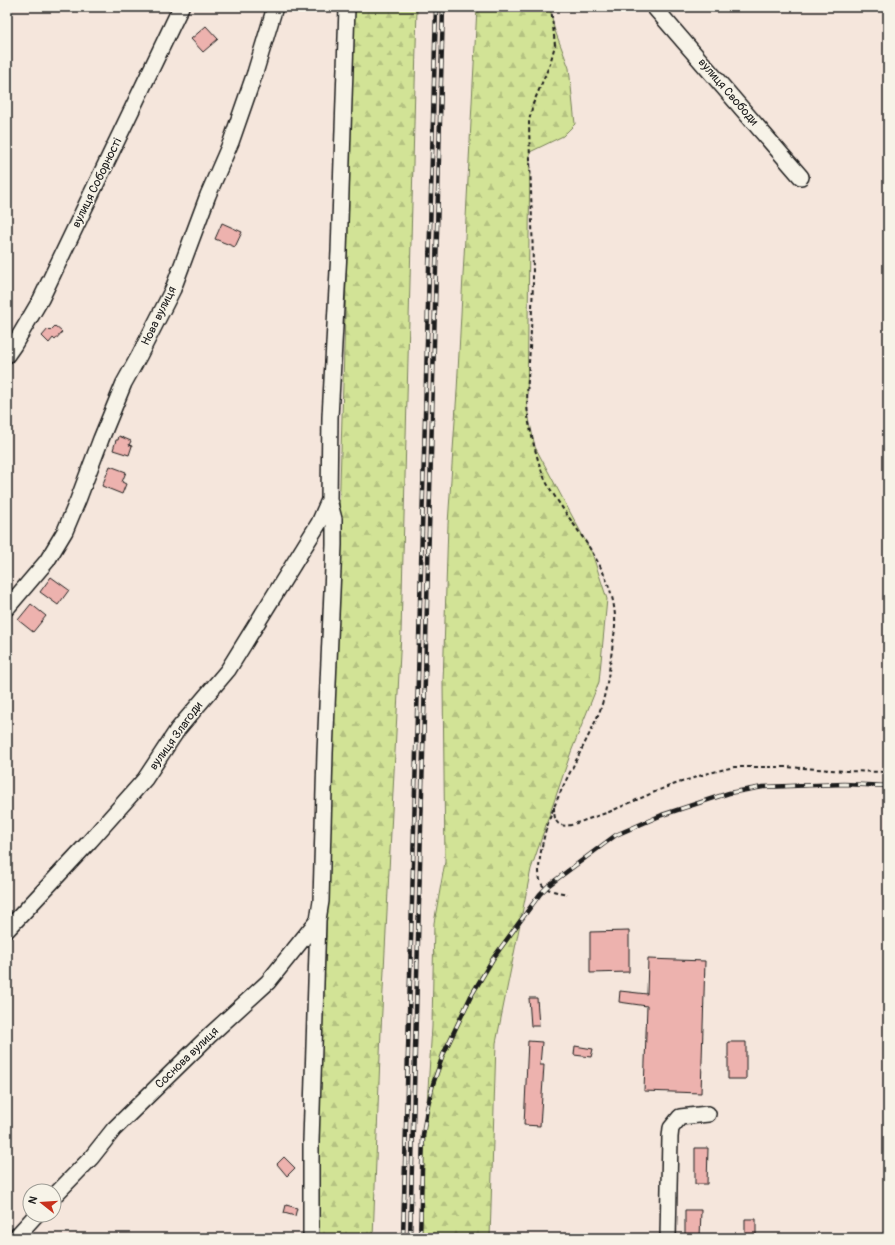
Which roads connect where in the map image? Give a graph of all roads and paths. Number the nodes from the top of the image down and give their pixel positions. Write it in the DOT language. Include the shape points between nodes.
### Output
graph roads {
  1 [pos="181,7"];
  2 [pos="275,7"];
  3 [pos="347,7"];
  4 [pos="551,7"];
  5 [pos="654,7"];
  6 [pos="801,177"];
  7 [pos="9,348"];
  8 [pos="329,500"];
  9 [pos="7,608"];
  10 [pos="888,772"];
  11 [pos="554,805"];
  12 [pos="567,894"];
  13 [pos="318,920"];
  14 [pos="7,930"];
  15 [pos="708,1114"];
  16 [pos="62,1188"];
  17 [pos="28,1223"];
  18 [pos="14,1238"];
  19 [pos="310,1238"];
  20 [pos="668,1238"];
  1 -- 7 [label="street, вулиця Соборності" via="44,292"];
  2 -- 9 [label="street, Нова вулиця" via="233,135 173,289 124,383 65,531 47,561"];
  3 -- 8 [label="street" via="339,252 330,417"];
  4 -- 11 [label="path" via="555,45 529,121 533,283 526,401 539,463 548,486 606,577 614,605 615,629 605,691 599,711"];
  5 -- 6 [label="street, вулиця Свободи"];
  8 -- 13 [label="street" via="334,519 334,545 321,900"];
  8 -- 14 [label="street, вулиця Злагоди" via="320,523 228,670 178,729 145,779"];
  10 -- 11 [label="path" via="734,767 664,788 609,812 567,826 558,824 555,820"];
  11 -- 12 [label="path" via="543,841 539,871 542,884 546,888"];
  13 -- 16 [label="street, Соснова вулиця" via="268,982 114,1129"];
  13 -- 19 [label="street"];
  15 -- 20 [label="street" via="680,1117 671,1128"];
  17 -- 18 [label="street"];
}
